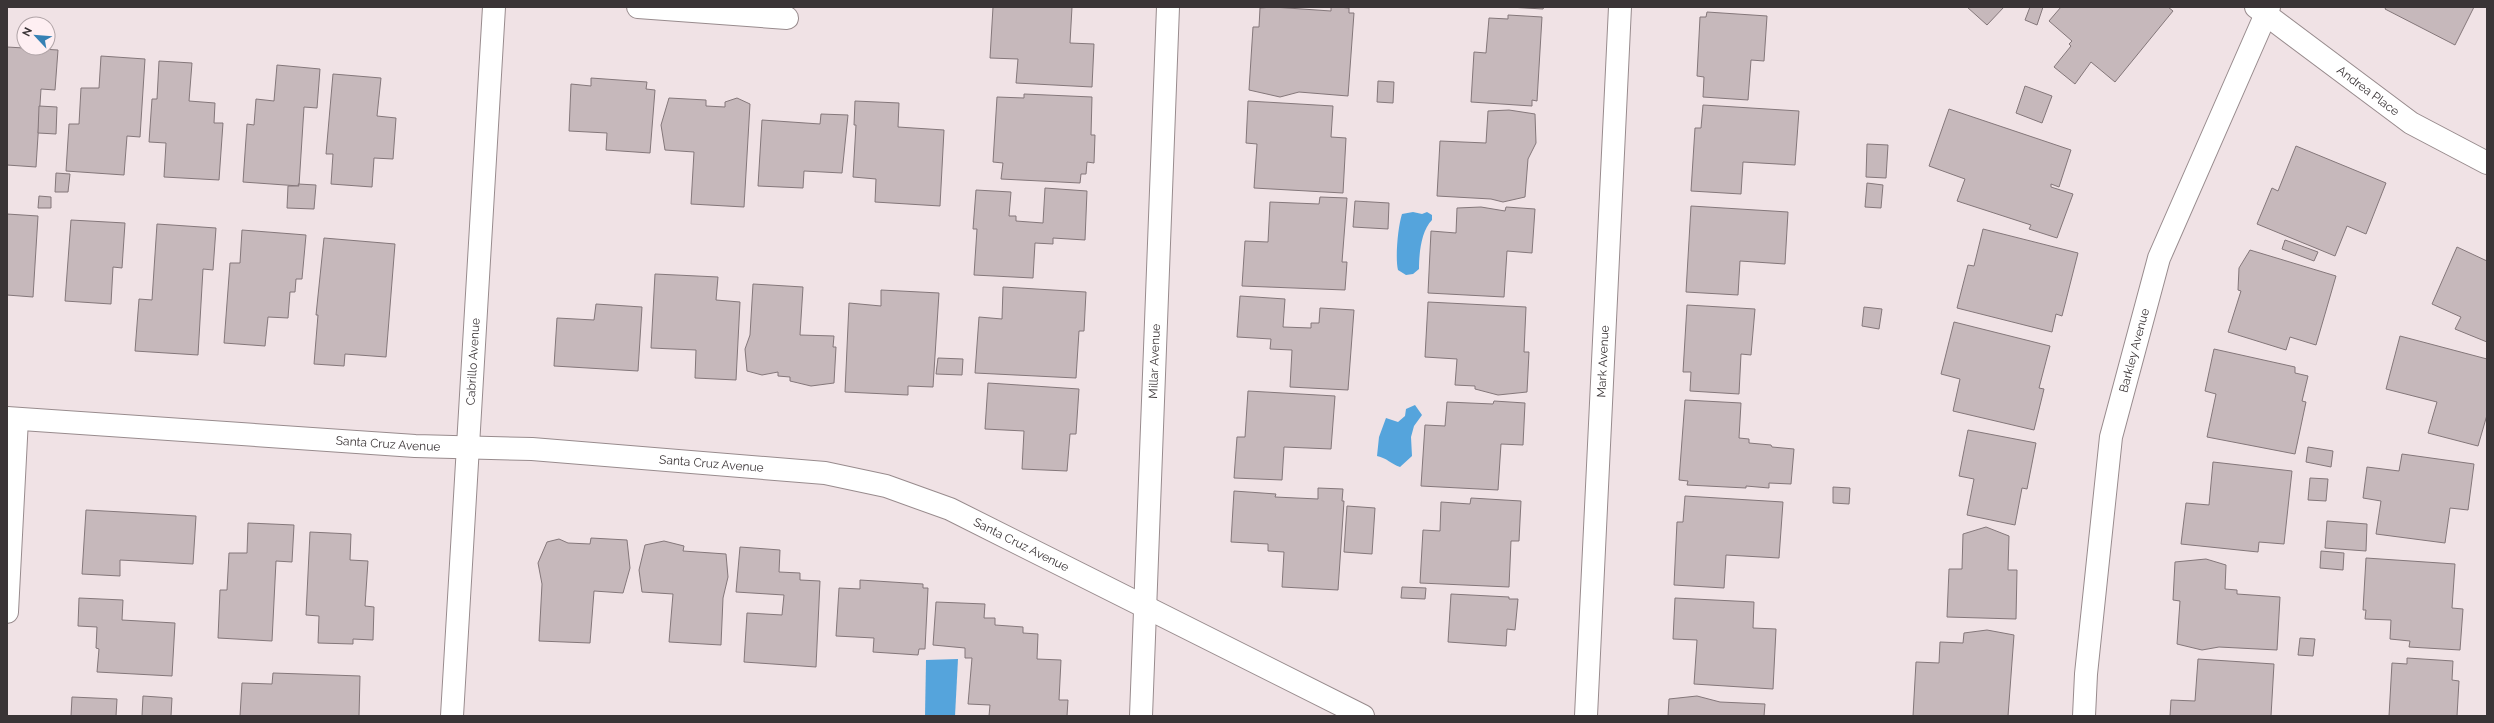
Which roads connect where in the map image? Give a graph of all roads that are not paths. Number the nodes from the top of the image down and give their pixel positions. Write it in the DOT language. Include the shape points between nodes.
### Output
graph roads {
  1 [pos="494,7"];
  2 [pos="638,7"];
  3 [pos="1168,7"];
  4 [pos="1620,7"];
  5 [pos="2263,10"];
  6 [pos="787,18"];
  7 [pos="2487,163"];
  8 [pos="12,419"];
  9 [pos="468,447"];
  10 [pos="1146,608"];
  11 [pos="7,612"];
  12 [pos="452,716"];
  13 [pos="1141,716"];
  14 [pos="1363,716"];
  15 [pos="1586,716"];
  16 [pos="2084,716"];
  1 -- 9 [label="street, Cabrillo Avenue"];
  2 -- 6 [label="street"];
  3 -- 10 [label="street, Millar Avenue"];
  4 -- 15 [label="street, Mark Avenue"];
  5 -- 7 [label="street, Andrea Place" via="2411,123"];
  5 -- 16 [label="street, Barkley Avenue" via="2159,258 2113,430 2086,674"];
  8 -- 9 [label="street, Santa Cruz Avenue" via="415,446"];
  8 -- 11 [label="street"];
  9 -- 10 [label="street, Santa Cruz Avenue" via="532,449 826,473 886,486 950,509"];
  9 -- 12 [label="street, Cabrillo Avenue"];
  10 -- 13 [label="street, Millar Avenue"];
  10 -- 14 [label="street, Santa Cruz Avenue"];
}
